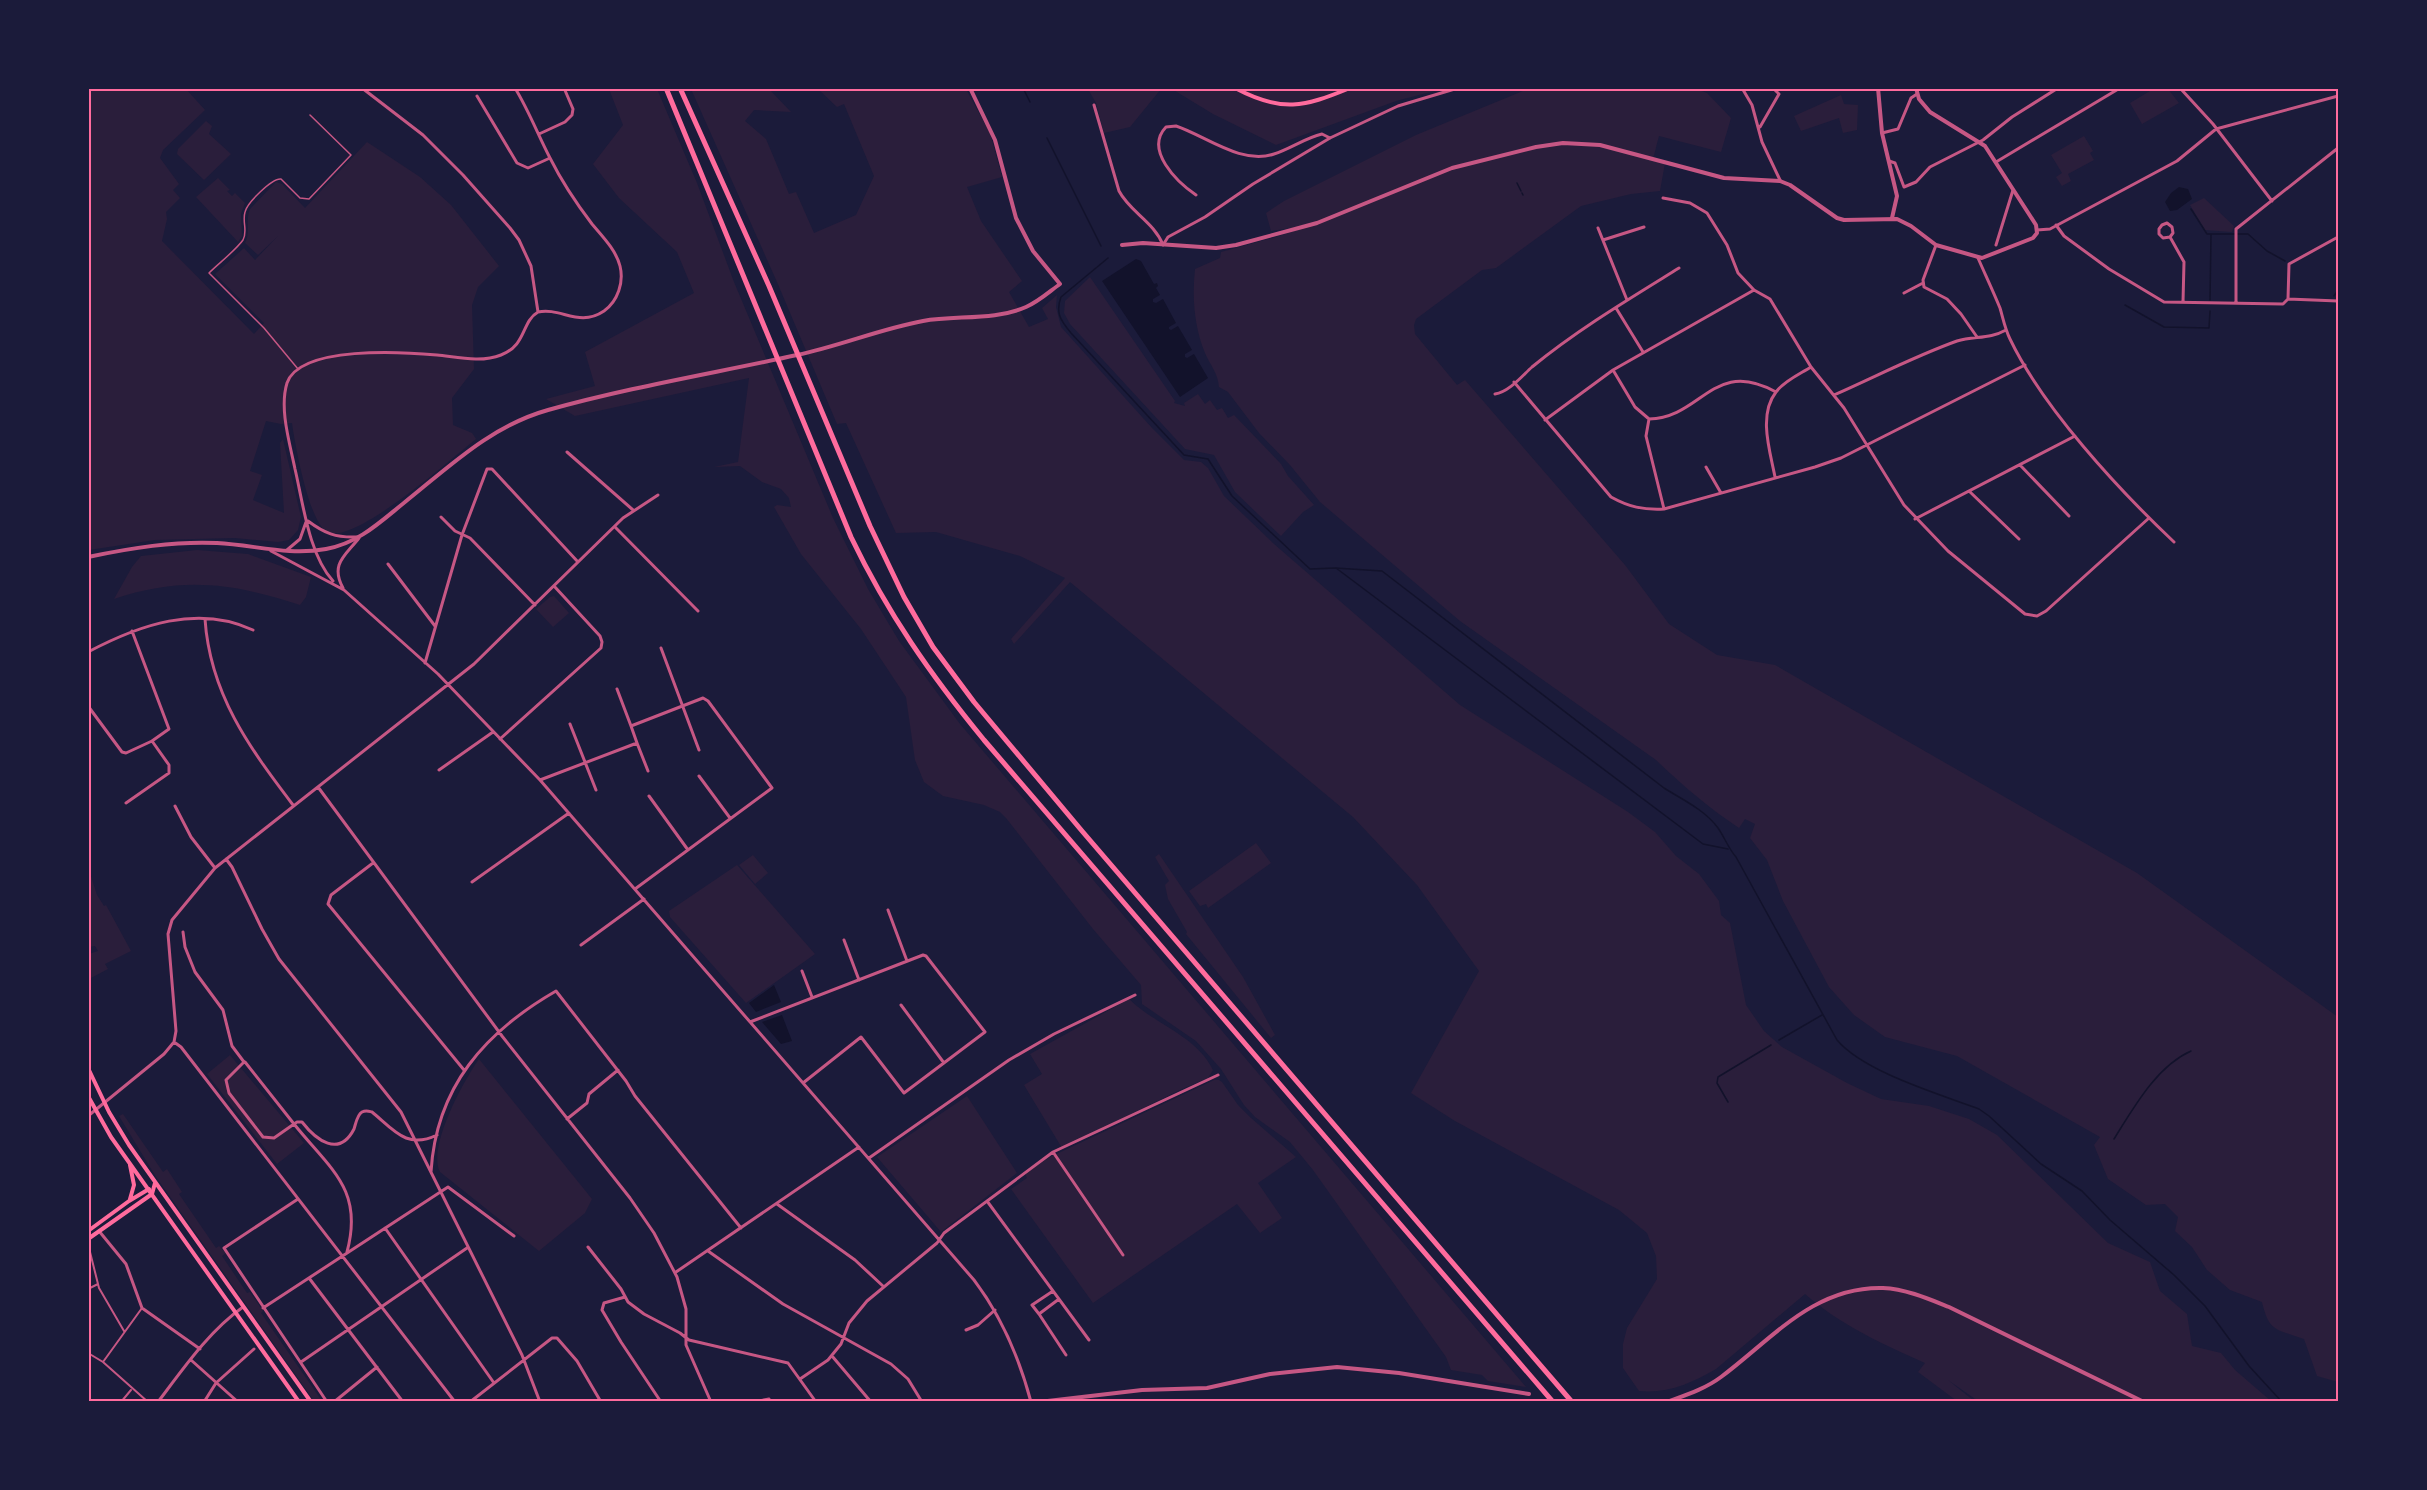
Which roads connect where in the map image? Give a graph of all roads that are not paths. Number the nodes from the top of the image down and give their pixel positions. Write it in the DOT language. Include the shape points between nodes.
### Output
graph roads {
  1 [pos="362,88"];
  2 [pos="515,88"];
  3 [pos="564,88"];
  4 [pos="666,88"];
  5 [pos="680,88"];
  6 [pos="970,88"];
  7 [pos="1235,88"];
  8 [pos="1350,88"];
  9 [pos="1458,88"];
  10 [pos="1742,88"];
  11 [pos="1773,88"];
  12 [pos="1878,88"];
  13 [pos="1916,88"];
  14 [pos="2058,88"];
  15 [pos="2120,88"];
  16 [pos="2181,88"];
  17 [pos="1917,94"];
  18 [pos="477,96"];
  19 [pos="2338,96"];
  20 [pos="1094,105"];
  21 [pos="310,115"];
  22 [pos="1759,129"];
  23 [pos="2216,129"];
  24 [pos="1882,133"];
  25 [pos="539,134"];
  26 [pos="1330,138"];
  27 [pos="1979,142"];
  28 [pos="2338,148"];
  29 [pos="550,158"];
  30 [pos="1889,161"];
  31 [pos="1996,162"];
  32 [pos="1780,181"];
  33 [pos="2013,190"];
  34 [pos="1196,195"];
  35 [pos="1663,198"];
  36 [pos="2272,202"];
  37 [pos="1892,218"];
  38 [pos="2056,225"];
  39 [pos="1644,227"];
  40 [pos="1598,228"];
  41 [pos="2037,230"];
  42 [pos="2169,237"];
  43 [pos="2338,237"];
  44 [pos="1603,240"];
  45 [pos="1122,245"];
  46 [pos="1163,245"];
  47 [pos="1936,245"];
  48 [pos="1996,245"];
  49 [pos="1978,258"];
  50 [pos="1679,268"];
  51 [pos="1923,283"];
  52 [pos="1754,290"];
  53 [pos="1904,292"];
  54 [pos="2288,299"];
  55 [pos="1627,300"];
  56 [pos="2338,301"];
  57 [pos="2183,302"];
  58 [pos="2236,303"];
  59 [pos="1616,308"];
  60 [pos="538,312"];
  61 [pos="2006,330"];
  62 [pos="1977,337"];
  63 [pos="1643,352"];
  64 [pos="2025,365"];
  65 [pos="1811,367"];
  66 [pos="298,369"];
  67 [pos="1613,370"];
  68 [pos="1514,382"];
  69 [pos="1776,392"];
  70 [pos="1495,394"];
  71 [pos="1834,395"];
  72 [pos="1649,419"];
  73 [pos="1545,420"];
  74 [pos="2075,436"];
  75 [pos="1867,445"];
  76 [pos="567,452"];
  77 [pos="2020,465"];
  78 [pos="1706,467"];
  79 [pos="1775,477"];
  80 [pos="1969,491"];
  81 [pos="1721,493"];
  82 [pos="658,495"];
  83 [pos="1664,509"];
  84 [pos="633,510"];
  85 [pos="2069,516"];
  86 [pos="441,517"];
  87 [pos="2149,518"];
  88 [pos="1915,519"];
  89 [pos="306,520"];
  90 [pos="615,526"];
  91 [pos="462,535"];
  92 [pos="360,537"];
  93 [pos="2019,540"];
  94 [pos="2174,542"];
  95 [pos="270,550"];
  96 [pos="316,550"];
  97 [pos="284,552"];
  98 [pos="88,557"];
  99 [pos="578,562"];
  100 [pos="388,564"];
  101 [pos="335,584"];
  102 [pos="554,586"];
  103 [pos="344,590"];
  104 [pos="535,605"];
  105 [pos="698,611"];
  106 [pos="205,619"];
  107 [pos="435,626"];
  108 [pos="253,630"];
  109 [pos="132,631"];
  110 [pos="661,648"];
  111 [pos="88,652"];
  112 [pos="425,663"];
  113 [pos="448,684"];
  114 [pos="617,689"];
  115 [pos="88,706"];
  116 [pos="683,706"];
  117 [pos="570,724"];
  118 [pos="631,726"];
  119 [pos="493,732"];
  120 [pos="500,740"];
  121 [pos="153,741"];
  122 [pos="637,742"];
  123 [pos="699,750"];
  124 [pos="585,763"];
  125 [pos="439,770"];
  126 [pos="648,771"];
  127 [pos="699,776"];
  128 [pos="540,780"];
  129 [pos="318,787"];
  130 [pos="596,790"];
  131 [pos="649,796"];
  132 [pos="126,803"];
  133 [pos="293,805"];
  134 [pos="175,806"];
  135 [pos="569,813"];
  136 [pos="731,818"];
  137 [pos="688,850"];
  138 [pos="226,859"];
  139 [pos="373,863"];
  140 [pos="215,868"];
  141 [pos="472,882"];
  142 [pos="635,889"];
  143 [pos="644,899"];
  144 [pos="888,910"];
  145 [pos="183,932"];
  146 [pos="844,940"];
  147 [pos="581,945"];
  148 [pos="907,961"];
  149 [pos="802,970"];
  150 [pos="859,980"];
  151 [pos="1135,995"];
  152 [pos="812,997"];
  153 [pos="901,1005"];
  154 [pos="750,1022"];
  155 [pos="499,1031"];
  156 [pos="174,1042"];
  157 [pos="244,1062"];
  158 [pos="944,1063"];
  159 [pos="88,1068"];
  160 [pos="464,1070"];
  161 [pos="618,1071"];
  162 [pos="1218,1075"];
  163 [pos="803,1083"];
  164 [pos="88,1096"];
  165 [pos="105,1104"];
  166 [pos="96,1111"];
  167 [pos="244,1113"];
  168 [pos="88,1116"];
  169 [pos="237,1118"];
  170 [pos="567,1119"];
  171 [pos="294,1124"];
  172 [pos="437,1135"];
  173 [pos="414,1139"];
  174 [pos="859,1147"];
  175 [pos="1053,1152"];
  176 [pos="869,1158"];
  177 [pos="129,1162"];
  178 [pos="431,1174"];
  179 [pos="154,1182"];
  180 [pos="152,1191"];
  181 [pos="439,1191"];
  182 [pos="163,1195"];
  183 [pos="298,1199"];
  184 [pos="987,1200"];
  185 [pos="129,1201"];
  186 [pos="777,1204"];
  187 [pos="385,1228"];
  188 [pos="741,1228"];
  189 [pos="88,1231"];
  190 [pos="99,1231"];
  191 [pos="514,1236"];
  192 [pos="938,1240"];
  193 [pos="88,1242"];
  194 [pos="588,1247"];
  195 [pos="467,1248"];
  196 [pos="708,1251"];
  197 [pos="347,1252"];
  198 [pos="1123,1255"];
  199 [pos="341,1256"];
  200 [pos="676,1272"];
  201 [pos="309,1278"];
  202 [pos="421,1278"];
  203 [pos="98,1284"];
  204 [pos="884,1287"];
  205 [pos="88,1289"];
  206 [pos="1053,1291"];
  207 [pos="625,1297"];
  208 [pos="1059,1299"];
  209 [pos="380,1306"];
  210 [pos="243,1307"];
  211 [pos="142,1308"];
  212 [pos="263,1308"];
  213 [pos="995,1310"];
  214 [pos="236,1312"];
  215 [pos="1039,1314"];
  216 [pos="348,1329"];
  217 [pos="966,1329"];
  218 [pos="124,1331"];
  219 [pos="842,1338"];
  220 [pos="685,1339"];
  221 [pos="1089,1340"];
  222 [pos="200,1349"];
  223 [pos="254,1349"];
  224 [pos="88,1353"];
  225 [pos="1066,1354"];
  226 [pos="832,1356"];
  227 [pos="191,1360"];
  228 [pos="524,1361"];
  229 [pos="103,1362"];
  230 [pos="300,1362"];
  231 [pos="377,1367"];
  232 [pos="800,1379"];
  233 [pos="216,1383"];
  234 [pos="494,1383"];
  235 [pos="131,1389"];
  236 [pos="1529,1394"];
  237 [pos="121,1401"];
  238 [pos="147,1401"];
  239 [pos="158,1401"];
  240 [pos="204,1401"];
  241 [pos="238,1401"];
  242 [pos="299,1401"];
  243 [pos="311,1401"];
  244 [pos="327,1401"];
  245 [pos="334,1401"];
  246 [pos="403,1401"];
  247 [pos="454,1401"];
  248 [pos="470,1401"];
  249 [pos="540,1401"];
  250 [pos="601,1401"];
  251 [pos="661,1401"];
  252 [pos="711,1401"];
  253 [pos="753,1401"];
  254 [pos="770,1401"];
  255 [pos="816,1401"];
  256 [pos="871,1401"];
  257 [pos="922,1401"];
  258 [pos="1031,1401"];
  259 [pos="1039,1401"];
  260 [pos="1048,1401"];
  261 [pos="1553,1401"];
  262 [pos="1572,1401"];
  263 [pos="1667,1401"];
  264 [pos="2144,1401"];
  1 -- 60 [label="street" via="423,135 510,228 531,266"];
  2 -- 25 [label="street"];
  3 -- 25 [label="street" via="572,116"];
  4 -- 261 [label="highway" via="851,537 902,631 950,699"];
  5 -- 262 [label="highway" via="769,286 844,467 904,597 933,647 1194,964"];
  6 -- 92 [label="street" via="995,140 1016,218 1033,251 1060,284 1034,303 1013,312 923,321 798,355 590,399 519,420 486,437"];
  7 -- 8 [label="main road" via="1272,104 1295,106"];
  9 -- 26 [label="street" via="1398,106"];
  10 -- 22 [label="street"];
  11 -- 22 [label="street" via="1779,94"];
  12 -- 24 [label="street"];
  13 -- 17 [label="street"];
  14 -- 27 [label="street"];
  15 -- 31 [label="street"];
  16 -- 23 [label="street"];
  17 -- 24 [label="street" via="1911,98 1898,129"];
  17 -- 27 [label="street" via="1935,116"];
  18 -- 29 [label="street" via="517,163 528,168"];
  19 -- 23 [label="street"];
  20 -- 46 [label="street" via="1119,191 1154,229"];
  21 -- 66 [label="lane" via="351,155 309,199 300,198 281,179 273,180 248,205 242,241 209,273"];
  22 -- 32 [label="street"];
  23 -- 36 [label="street"];
  23 -- 38 [label="street" via="2177,161"];
  24 -- 30 [label="street"];
  25 -- 29 [label="street"];
  26 -- 34 [label="street" via="1322,134 1312,136 1260,158 1170,125 1160,138 1161,156 1176,178"];
  26 -- 46 [label="street" via="1168,237"];
  27 -- 30 [label="street" via="1930,167 1916,182 1906,186 1894,163"];
  27 -- 31 [label="street"];
  28 -- 36 [label="street"];
  29 -- 60 [label="street" via="578,206 616,255 621,274 611,305 593,316"];
  30 -- 37 [label="street" via="1896,196"];
  31 -- 33 [label="street"];
  32 -- 37 [label="street" via="1837,218"];
  32 -- 46 [label="street" via="1724,178 1600,145 1551,144 1452,168 1317,223 1236,245"];
  33 -- 41 [label="street"];
  33 -- 48 [label="street"];
  35 -- 52 [label="street" via="1690,203 1707,213 1727,245 1735,268"];
  36 -- 58 [label="street" via="2236,230"];
  37 -- 47 [label="street" via="1911,226"];
  38 -- 41 [label="street"];
  38 -- 57 [label="street" via="2068,240 2120,276 2164,302"];
  39 -- 44 [label="street"];
  40 -- 44 [label="street"];
  41 -- 49 [label="street" via="2030,240"];
  42 -- 42 [label="street" via="2159,234 2167,223 2173,233"];
  42 -- 57 [label="street" via="2184,262"];
  43 -- 54 [label="street" via="2289,264"];
  44 -- 55 [label="street"];
  45 -- 46 [label="street"];
  47 -- 49 [label="street"];
  47 -- 51 [label="street"];
  49 -- 61 [label="street"];
  50 -- 55 [label="street"];
  51 -- 53 [label="street"];
  51 -- 62 [label="street" via="1947,299"];
  52 -- 63 [label="street"];
  52 -- 65 [label="street" via="1770,298"];
  54 -- 56 [label="street"];
  54 -- 58 [label="street" via="2283,304"];
  55 -- 59 [label="street"];
  57 -- 58 [label="street"];
  59 -- 63 [label="street"];
  59 -- 68 [label="street" via="1564,341"];
  60 -- 66 [label="street" via="513,349 499,356 481,359 366,354 324,358"];
  61 -- 62 [label="street" via="1987,338"];
  61 -- 64 [label="street"];
  62 -- 71 [label="street" via="1949,345"];
  63 -- 67 [label="street"];
  64 -- 74 [label="street"];
  64 -- 75 [label="street"];
  65 -- 69 [label="street"];
  65 -- 71 [label="street"];
  66 -- 89 [label="street" via="287,385 285,411"];
  67 -- 72 [label="street" via="1635,407"];
  67 -- 73 [label="street"];
  68 -- 70 [label="street"];
  68 -- 73 [label="street"];
  69 -- 72 [label="street" via="1755,381 1733,381 1667,416"];
  69 -- 79 [label="street" via="1767,421"];
  71 -- 75 [label="street"];
  72 -- 83 [label="street" via="1646,436"];
  73 -- 83 [label="street" via="1611,497 1626,506"];
  74 -- 77 [label="street"];
  74 -- 87 [label="street"];
  75 -- 79 [label="street" via="1815,467"];
  75 -- 88 [label="street"];
  76 -- 84 [label="street"];
  77 -- 80 [label="street"];
  77 -- 85 [label="street"];
  78 -- 81 [label="street"];
  79 -- 81 [label="street"];
  80 -- 88 [label="street"];
  80 -- 93 [label="street"];
  81 -- 83 [label="street"];
  82 -- 84 [label="street"];
  84 -- 90 [label="street"];
  86 -- 91 [label="street"];
  87 -- 88 [label="street" via="2046,611 2031,616 1973,573"];
  87 -- 94 [label="street"];
  89 -- 92 [label="street" via="327,534"];
  89 -- 96 [label="street"];
  89 -- 97 [label="street" via="300,539"];
  90 -- 99 [label="street"];
  90 -- 105 [label="street"];
  91 -- 99 [label="street" via="484,471 492,469"];
  91 -- 104 [label="street" via="470,538"];
  91 -- 107 [label="street"];
  92 -- 96 [label="street"];
  92 -- 103 [label="street" via="337,567"];
  95 -- 97 [label="street"];
  95 -- 98 [label="street" via="191,543 152,545"];
  95 -- 101 [label="street"];
  96 -- 97 [label="street"];
  96 -- 101 [label="street"];
  99 -- 102 [label="street"];
  100 -- 107 [label="street"];
  101 -- 103 [label="street"];
  102 -- 104 [label="street"];
  102 -- 120 [label="street" via="600,636 601,648"];
  103 -- 112 [label="street"];
  104 -- 113 [label="street"];
  106 -- 108 [label="street" via="225,620"];
  106 -- 109 [label="street" via="164,622"];
  106 -- 133 [label="street" via="208,652 233,717 249,746"];
  107 -- 112 [label="street"];
  109 -- 111 [label="street"];
  109 -- 121 [label="street" via="169,725 167,732"];
  110 -- 116 [label="street"];
  112 -- 113 [label="street"];
  113 -- 119 [label="street"];
  113 -- 129 [label="street"];
  114 -- 118 [label="street"];
  115 -- 121 [label="street" via="122,752 131,752"];
  116 -- 118 [label="street"];
  116 -- 123 [label="street"];
  116 -- 136 [label="street" via="703,698 708,701 772,788"];
  117 -- 124 [label="street"];
  118 -- 122 [label="street"];
  119 -- 120 [label="street"];
  119 -- 125 [label="street"];
  120 -- 128 [label="street"];
  121 -- 132 [label="street" via="169,773"];
  122 -- 124 [label="street"];
  122 -- 126 [label="street"];
  124 -- 128 [label="street"];
  124 -- 130 [label="street"];
  127 -- 136 [label="street"];
  128 -- 135 [label="street"];
  129 -- 133 [label="street"];
  129 -- 139 [label="street"];
  131 -- 137 [label="street"];
  133 -- 138 [label="street"];
  134 -- 140 [label="street" via="191,837"];
  135 -- 141 [label="street"];
  135 -- 142 [label="street"];
  136 -- 137 [label="street"];
  137 -- 142 [label="street"];
  138 -- 140 [label="street"];
  138 -- 173 [label="street" via="279,959 398,1106"];
  139 -- 155 [label="street"];
  139 -- 160 [label="street" via="331,895 328,904"];
  140 -- 156 [label="street" via="172,920 168,934"];
  142 -- 143 [label="street"];
  143 -- 147 [label="street"];
  143 -- 154 [label="street"];
  144 -- 148 [label="street"];
  145 -- 157 [label="street" via="195,972 223,1010 232,1046"];
  146 -- 150 [label="street"];
  148 -- 150 [label="street"];
  148 -- 158 [label="street" via="926,956 984,1032"];
  149 -- 152 [label="street"];
  150 -- 152 [label="street"];
  151 -- 176 [label="street" via="1009,1060"];
  152 -- 154 [label="street"];
  153 -- 158 [label="street"];
  154 -- 163 [label="street"];
  155 -- 160 [label="street"];
  155 -- 161 [label="street" via="556,991"];
  155 -- 170 [label="street"];
  156 -- 165 [label="street"];
  156 -- 169 [label="street"];
  157 -- 167 [label="street" via="226,1080 226,1087"];
  157 -- 171 [label="street"];
  158 -- 163 [label="street" via="904,1093 861,1037"];
  159 -- 165 [label="main road"];
  160 -- 172 [label="street" via="446,1105"];
  161 -- 170 [label="street"];
  161 -- 188 [label="street"];
  162 -- 175 [label="street"];
  163 -- 174 [label="street"];
  164 -- 166 [label="main road"];
  165 -- 166 [label="street"];
  165 -- 179 [label="main road"];
  166 -- 168 [label="street"];
  166 -- 177 [label="main road"];
  167 -- 169 [label="street"];
  167 -- 171 [label="street" via="260,1134 269,1139"];
  169 -- 183 [label="street"];
  170 -- 200 [label="street" via="630,1198"];
  171 -- 173 [label="street" via="302,1122 321,1141 337,1143 348,1137 359,1115 367,1111 395,1134"];
  171 -- 197 [label="street" via="346,1192 353,1223"];
  172 -- 173 [label="street"];
  172 -- 178 [label="street"];
  173 -- 178 [label="street"];
  174 -- 176 [label="street"];
  174 -- 186 [label="street"];
  175 -- 184 [label="street"];
  175 -- 198 [label="street"];
  176 -- 192 [label="street"];
  177 -- 180 [label="main road"];
  177 -- 185 [label="main road" via="134,1185"];
  178 -- 181 [label="street"];
  179 -- 180 [label="main road"];
  179 -- 182 [label="main road"];
  180 -- 182 [label="main road"];
  180 -- 185 [label="main road"];
  180 -- 190 [label="main road"];
  180 -- 214 [label="main road"];
  181 -- 187 [label="street"];
  181 -- 191 [label="street" via="452,1189"];
  181 -- 195 [label="street"];
  182 -- 210 [label="main road"];
  183 -- 199 [label="street"];
  183 -- 212 [label="street" via="224,1248"];
  184 -- 192 [label="street"];
  184 -- 206 [label="street"];
  185 -- 189 [label="main road"];
  186 -- 188 [label="street"];
  186 -- 204 [label="street" via="855,1260"];
  187 -- 197 [label="street"];
  187 -- 202 [label="street"];
  188 -- 196 [label="street"];
  190 -- 193 [label="main road"];
  190 -- 211 [label="street" via="126,1264"];
  192 -- 204 [label="street"];
  192 -- 213 [label="street"];
  193 -- 203 [label="street"];
  194 -- 207 [label="street"];
  195 -- 202 [label="street"];
  195 -- 228 [label="street"];
  196 -- 200 [label="street"];
  196 -- 219 [label="street" via="783,1304"];
  197 -- 199 [label="street"];
  199 -- 201 [label="street"];
  199 -- 209 [label="street"];
  200 -- 220 [label="street" via="686,1309"];
  201 -- 212 [label="street"];
  201 -- 216 [label="street"];
  202 -- 209 [label="street"];
  202 -- 234 [label="street"];
  203 -- 205 [label="street"];
  203 -- 218 [label="street"];
  204 -- 219 [label="street" via="856,1314"];
  206 -- 208 [label="street"];
  206 -- 215 [label="street" via="1032,1305"];
  207 -- 220 [label="street" via="644,1314"];
  207 -- 251 [label="street" via="604,1303 602,1310"];
  208 -- 215 [label="street"];
  208 -- 221 [label="street"];
  209 -- 216 [label="street"];
  209 -- 247 [label="street"];
  210 -- 214 [label="street"];
  210 -- 243 [label="main road"];
  211 -- 218 [label="street"];
  211 -- 222 [label="street"];
  212 -- 230 [label="street"];
  213 -- 217 [label="street" via="978,1325"];
  213 -- 258 [label="street" via="1013,1347"];
  214 -- 222 [label="street"];
  214 -- 242 [label="main road"];
  215 -- 225 [label="street"];
  216 -- 230 [label="street"];
  216 -- 231 [label="street"];
  218 -- 229 [label="street"];
  219 -- 226 [label="street"];
  219 -- 257 [label="street" via="900,1370"];
  220 -- 232 [label="street" via="782,1360 792,1366"];
  220 -- 252 [label="street"];
  222 -- 227 [label="street"];
  223 -- 233 [label="street"];
  224 -- 229 [label="street"];
  226 -- 232 [label="street"];
  226 -- 256 [label="street"];
  227 -- 233 [label="street"];
  227 -- 239 [label="street"];
  228 -- 234 [label="street"];
  228 -- 249 [label="street"];
  228 -- 250 [label="street" via="557,1338 577,1361"];
  229 -- 235 [label="street"];
  230 -- 244 [label="street"];
  231 -- 245 [label="street"];
  231 -- 246 [label="street"];
  232 -- 255 [label="street"];
  233 -- 240 [label="street"];
  233 -- 241 [label="street"];
  234 -- 248 [label="street"];
  235 -- 237 [label="street"];
  235 -- 238 [label="street"];
  236 -- 260 [label="street" via="1337,1367 1270,1374 1207,1388"];
  253 -- 254 [label="street"];
  259 -- 260 [label="street"];
  263 -- 264 [label="street" via="1720,1378 1816,1303 1855,1290 1883,1288 1949,1307"];
}
